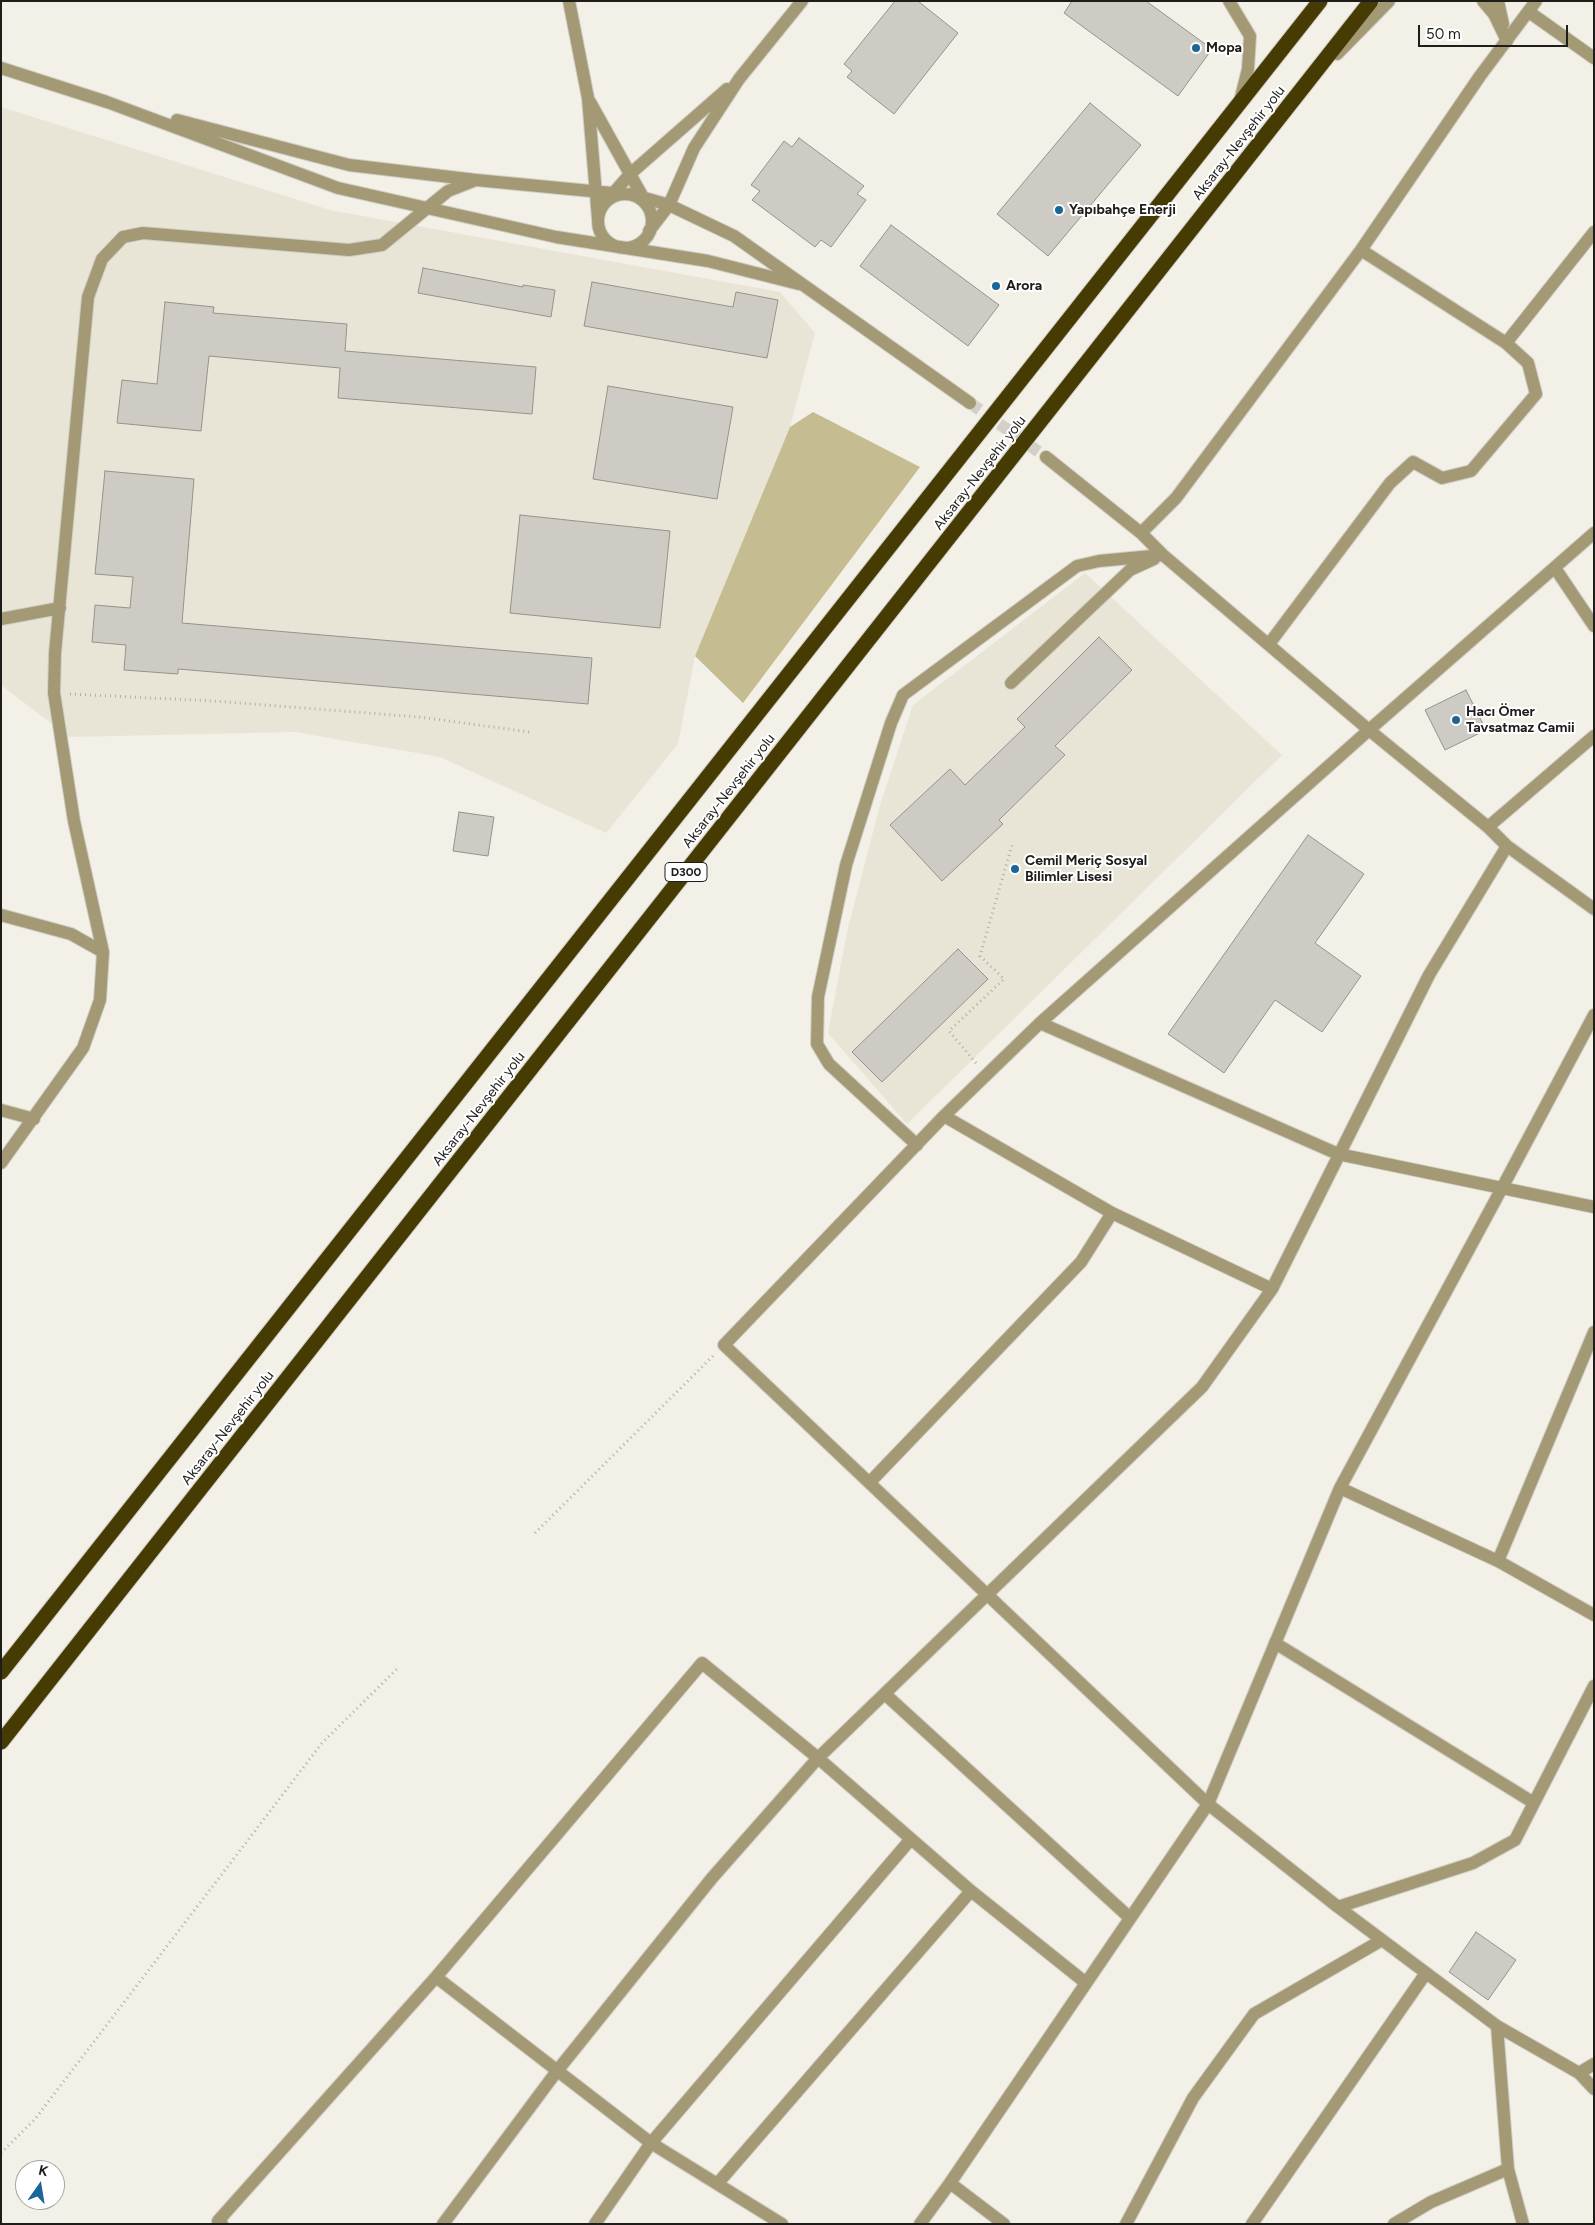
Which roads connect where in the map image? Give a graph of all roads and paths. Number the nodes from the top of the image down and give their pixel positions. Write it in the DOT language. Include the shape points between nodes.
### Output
graph roads {
  1 [pos="569,1"];
  2 [pos="802,1"];
  3 [pos="1229,1"];
  4 [pos="1320,1"];
  5 [pos="1371,1"];
  6 [pos="1389,1"];
  7 [pos="1483,1"];
  8 [pos="1498,1"];
  9 [pos="1533,6"];
  10 [pos="1507,41"];
  11 [pos="1594,58"];
  12 [pos="1,68"];
  13 [pos="739,79"];
  14 [pos="1303,88"];
  15 [pos="588,98"];
  16 [pos="1240,101"];
  17 [pos="107,102"];
  18 [pos="630,174"];
  19 [pos="476,180"];
  20 [pos="596,191"];
  21 [pos="627,197"];
  22 [pos="669,205"];
  23 [pos="427,208"];
  24 [pos="598,219"];
  25 [pos="650,231"];
  26 [pos="1594,232"];
  27 [pos="618,247"];
  28 [pos="1360,250"];
  29 [pos="799,284"];
  30 [pos="1506,343"];
  31 [pos="970,403"];
  32 [pos="1046,457"];
  33 [pos="1141,533"];
  34 [pos="1594,533"];
  35 [pos="1163,555"];
  36 [pos="1555,568"];
  37 [pos="60,608"];
  38 [pos="1,619"];
  39 [pos="1594,626"];
  40 [pos="1269,644"];
  41 [pos="1011,683"];
  42 [pos="54,693"];
  43 [pos="1369,730"];
  44 [pos="530,732"];
  45 [pos="1594,736"];
  46 [pos="1488,827"];
  47 [pos="1012,845"];
  48 [pos="1507,846"];
  49 [pos="1592,906"];
  50 [pos="1,915"];
  51 [pos="104,952"];
  52 [pos="1594,1015"];
  53 [pos="1040,1023"];
  54 [pos="986,1075"];
  55 [pos="1,1110"];
  56 [pos="944,1116"];
  57 [pos="34,1119"];
  58 [pos="917,1145"];
  59 [pos="1338,1154"];
  60 [pos="1,1163"];
  61 [pos="1502,1188"];
  62 [pos="1594,1207"];
  63 [pos="1112,1213"];
  64 [pos="1272,1289"];
  65 [pos="1594,1332"];
  66 [pos="724,1345"];
  67 [pos="870,1482"];
  68 [pos="1340,1488"];
  69 [pos="535,1533"];
  70 [pos="1498,1561"];
  71 [pos="987,1596"];
  72 [pos="1594,1615"];
  73 [pos="1275,1644"];
  74 [pos="397,1669"];
  75 [pos="1,1672"];
  76 [pos="1594,1686"];
  77 [pos="886,1695"];
  78 [pos="1,1742"];
  79 [pos="818,1758"];
  80 [pos="1534,1803"];
  81 [pos="1208,1804"];
  82 [pos="911,1839"];
  83 [pos="971,1891"];
  84 [pos="1338,1907"];
  85 [pos="1130,1918"];
  86 [pos="1382,1940"];
  87 [pos="1426,1973"];
  88 [pos="436,1977"];
  89 [pos="1086,1983"];
  90 [pos="1498,2026"];
  91 [pos="1594,2064"];
  92 [pos="558,2072"];
  93 [pos="1579,2073"];
  94 [pos="1594,2089"];
  95 [pos="651,2143"];
  96 [pos="1,2153"];
  97 [pos="1508,2169"];
  98 [pos="718,2183"];
  99 [pos="950,2183"];
  100 [pos="759,2219"];
  101 [pos="222,2224"];
  102 [pos="443,2224"];
  103 [pos="595,2224"];
  104 [pos="782,2224"];
  105 [pos="920,2224"];
  106 [pos="1004,2224"];
  107 [pos="1126,2224"];
  108 [pos="1252,2224"];
  109 [pos="1394,2224"];
  110 [pos="1523,2224"];
  1 -- 15 [label="street"];
  2 -- 13 [label="street"];
  3 -- 16 [label="street" via="1250,36 1248,69"];
  4 -- 16 [label="highway, Aksaray-Nevşehir yolu / D300"];
  5 -- 14 [label="highway, Aksaray-Nevşehir yolu / D300"];
  6 -- 14 [label="street"];
  7 -- 10 [label="street" via="1494,14"];
  8 -- 10 [label="street"];
  9 -- 10 [label="street"];
  9 -- 11 [label="street"];
  10 -- 28 [label="street"];
  12 -- 17 [label="street"];
  13 -- 18 [label="street"];
  13 -- 22 [label="street" via="694,148"];
  14 -- 78 [label="highway, Aksaray-Nevşehir yolu / D300"];
  15 -- 18 [label="street"];
  15 -- 20 [label="street"];
  16 -- 75 [label="highway, Aksaray-Nevşehir yolu / D300"];
  17 -- 19 [label="street" via="349,165"];
  17 -- 23 [label="street" via="338,188"];
  18 -- 21 [label="street"];
  18 -- 21 [label="street"];
  19 -- 20 [label="street"];
  19 -- 23 [label="street" via="448,191"];
  20 -- 21 [label="street"];
  20 -- 24 [label="street"];
  21 -- 22 [label="street"];
  21 -- 24 [label="street" via="600,210"];
  21 -- 25 [label="street" via="650,213"];
  22 -- 25 [label="street"];
  22 -- 29 [label="street" via="734,236"];
  23 -- 27 [label="street" via="556,237"];
  23 -- 37 [label="street" via="382,245 349,250 143,233 123,237 102,259 88,297"];
  24 -- 27 [label="street" via="603,237"];
  25 -- 27 [label="street" via="637,244"];
  26 -- 30 [label="street"];
  27 -- 29 [label="street" via="708,261"];
  28 -- 30 [label="street"];
  28 -- 33 [label="street" via="1176,498"];
  29 -- 31 [label="street"];
  30 -- 40 [label="street" via="1528,363 1536,394 1471,471 1442,478 1413,462 1390,483"];
  32 -- 33 [label="street"];
  33 -- 35 [label="street"];
  34 -- 36 [label="street"];
  35 -- 40 [label="street"];
  35 -- 41 [label="street" via="1130,570"];
  35 -- 58 [label="street" via="1077,566 903,695 891,723 846,865 818,997 817,1044 829,1064"];
  36 -- 39 [label="street"];
  36 -- 43 [label="street"];
  37 -- 38 [label="street"];
  37 -- 42 [label="street"];
  40 -- 43 [label="street"];
  42 -- 44 [label="path" via="420,717"];
  42 -- 51 [label="street" via="74,821"];
  43 -- 46 [label="street"];
  43 -- 53 [label="street"];
  45 -- 46 [label="street"];
  46 -- 48 [label="street"];
  47 -- 54 [label="path" via="980,956 1004,979 948,1031"];
  48 -- 49 [label="street"];
  48 -- 59 [label="street" via="1430,975"];
  50 -- 51 [label="street" via="71,934"];
  51 -- 57 [label="street" via="100,1000 84,1048"];
  52 -- 61 [label="street"];
  53 -- 54 [label="street"];
  53 -- 59 [label="street"];
  54 -- 56 [label="street"];
  55 -- 57 [label="street"];
  56 -- 58 [label="street"];
  56 -- 63 [label="street"];
  57 -- 60 [label="street"];
  58 -- 66 [label="street"];
  59 -- 61 [label="street"];
  59 -- 64 [label="street"];
  61 -- 62 [label="street"];
  61 -- 68 [label="street"];
  63 -- 64 [label="street"];
  63 -- 67 [label="street" via="1081,1262"];
  64 -- 71 [label="street" via="1202,1387"];
  65 -- 70 [label="street"];
  66 -- 67 [label="street"];
  66 -- 69 [label="path"];
  67 -- 71 [label="street"];
  68 -- 70 [label="street"];
  68 -- 73 [label="street"];
  70 -- 72 [label="street"];
  71 -- 77 [label="street"];
  71 -- 81 [label="street"];
  73 -- 80 [label="street"];
  73 -- 81 [label="street"];
  74 -- 96 [label="path" via="322,1743 35,2120"];
  76 -- 80 [label="street"];
  77 -- 79 [label="street"];
  77 -- 85 [label="street"];
  79 -- 82 [label="street"];
  79 -- 88 [label="street" via="702,1663"];
  79 -- 92 [label="street" via="712,1878"];
  80 -- 84 [label="street" via="1515,1840 1473,1863"];
  81 -- 84 [label="street"];
  81 -- 85 [label="street"];
  82 -- 83 [label="street"];
  82 -- 95 [label="street"];
  83 -- 89 [label="street"];
  83 -- 98 [label="street"];
  84 -- 86 [label="street"];
  85 -- 89 [label="street"];
  86 -- 87 [label="street"];
  86 -- 107 [label="street" via="1254,2014 1193,2098"];
  87 -- 90 [label="street"];
  87 -- 108 [label="street"];
  88 -- 92 [label="street"];
  88 -- 101 [label="street" via="218,2221"];
  89 -- 99 [label="street"];
  90 -- 93 [label="street"];
  90 -- 97 [label="street"];
  91 -- 93 [label="street"];
  92 -- 95 [label="street"];
  92 -- 102 [label="street"];
  93 -- 94 [label="street"];
  95 -- 98 [label="street"];
  95 -- 103 [label="street"];
  97 -- 109 [label="street" via="1431,2202"];
  97 -- 110 [label="street"];
  98 -- 100 [label="street"];
  99 -- 105 [label="street"];
  99 -- 106 [label="street"];
  100 -- 104 [label="street"];
}
